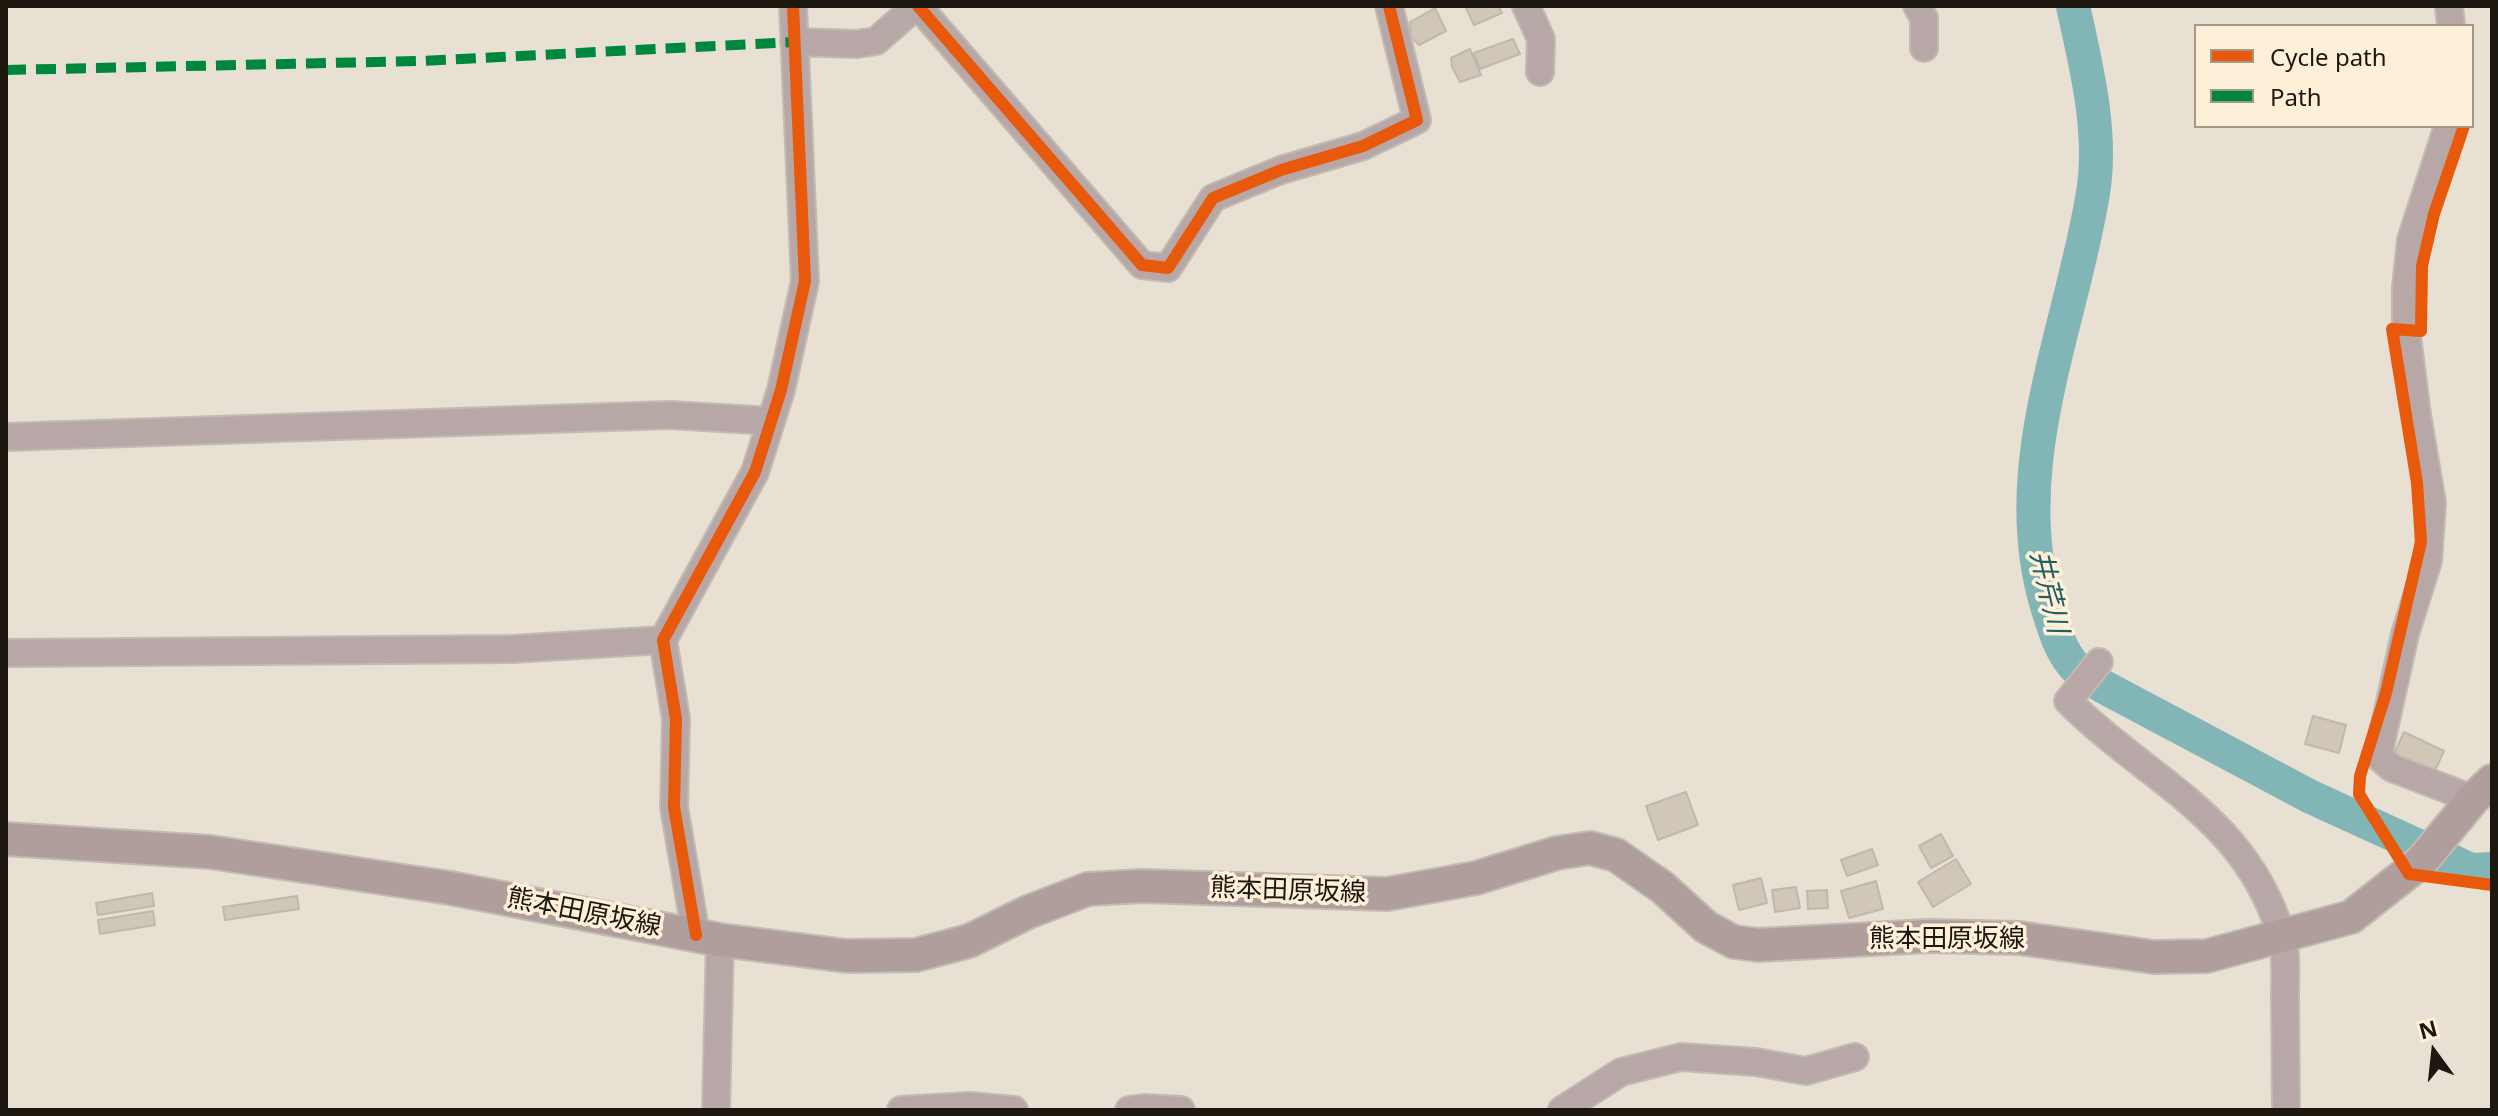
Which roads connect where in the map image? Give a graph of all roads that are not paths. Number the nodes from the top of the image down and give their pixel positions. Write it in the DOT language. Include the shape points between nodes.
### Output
graph roads {
  1 [pos="793,6"];
  2 [pos="917,6"];
  3 [pos="1389,6"];
  4 [pos="1526,6"];
  5 [pos="1917,6"];
  6 [pos="794,42"];
  7 [pos="1924,48"];
  8 [pos="1540,72"];
  9 [pos="2447,128"];
  10 [pos="771,421"];
  11 [pos="6,437"];
  12 [pos="663,640"];
  13 [pos="6,653"];
  14 [pos="2099,662"];
  15 [pos="2482,790"];
  16 [pos="6,839"];
  17 [pos="2282,936"];
  18 [pos="708,938"];
  19 [pos="1855,1057"];
  20 [pos="716,1110"];
  21 [pos="901,1110"];
  22 [pos="1014,1110"];
  23 [pos="1129,1110"];
  24 [pos="1181,1110"];
  25 [pos="1562,1110"];
  26 [pos="2286,1110"];
  1 -- 6 [label="street"];
  2 -- 3 [label="street" via="1142,265 1168,268 1213,198 1281,170 1363,146 1417,120"];
  2 -- 6 [label="street" via="876,41"];
  4 -- 8 [label="street" via="1541,39"];
  5 -- 7 [label="street" via="1924,18"];
  6 -- 10 [label="street" via="805,281"];
  9 -- 15 [label="street" via="2411,240 2406,287 2406,329 2432,503 2428,561 2405,634 2378,756 2392,768"];
  10 -- 11 [label="street" via="670,415"];
  10 -- 12 [label="street" via="755,472"];
  12 -- 13 [label="street" via="512,649"];
  12 -- 18 [label="street" via="676,719 674,807"];
  14 -- 17 [label="street" via="2068,701 2192,802 2229,840 2253,869"];
  15 -- 17 [label="main road, 熊本田原坂線" via="2421,862 2351,917"];
  16 -- 18 [label="main road, 熊本田原坂線" via="210,852 450,888"];
  17 -- 18 [label="main road, 熊本田原坂線" via="2207,956 2154,957 2019,938 1734,942 1706,927 1616,855 1590,848 1476,878 1387,894 1088,889 969,941 916,955 847,956"];
  17 -- 26 [label="street"];
  18 -- 20 [label="street"];
  19 -- 25 [label="street" via="1806,1071 1681,1057 1621,1072"];
  21 -- 22 [label="street"];
  23 -- 24 [label="street"];
}
